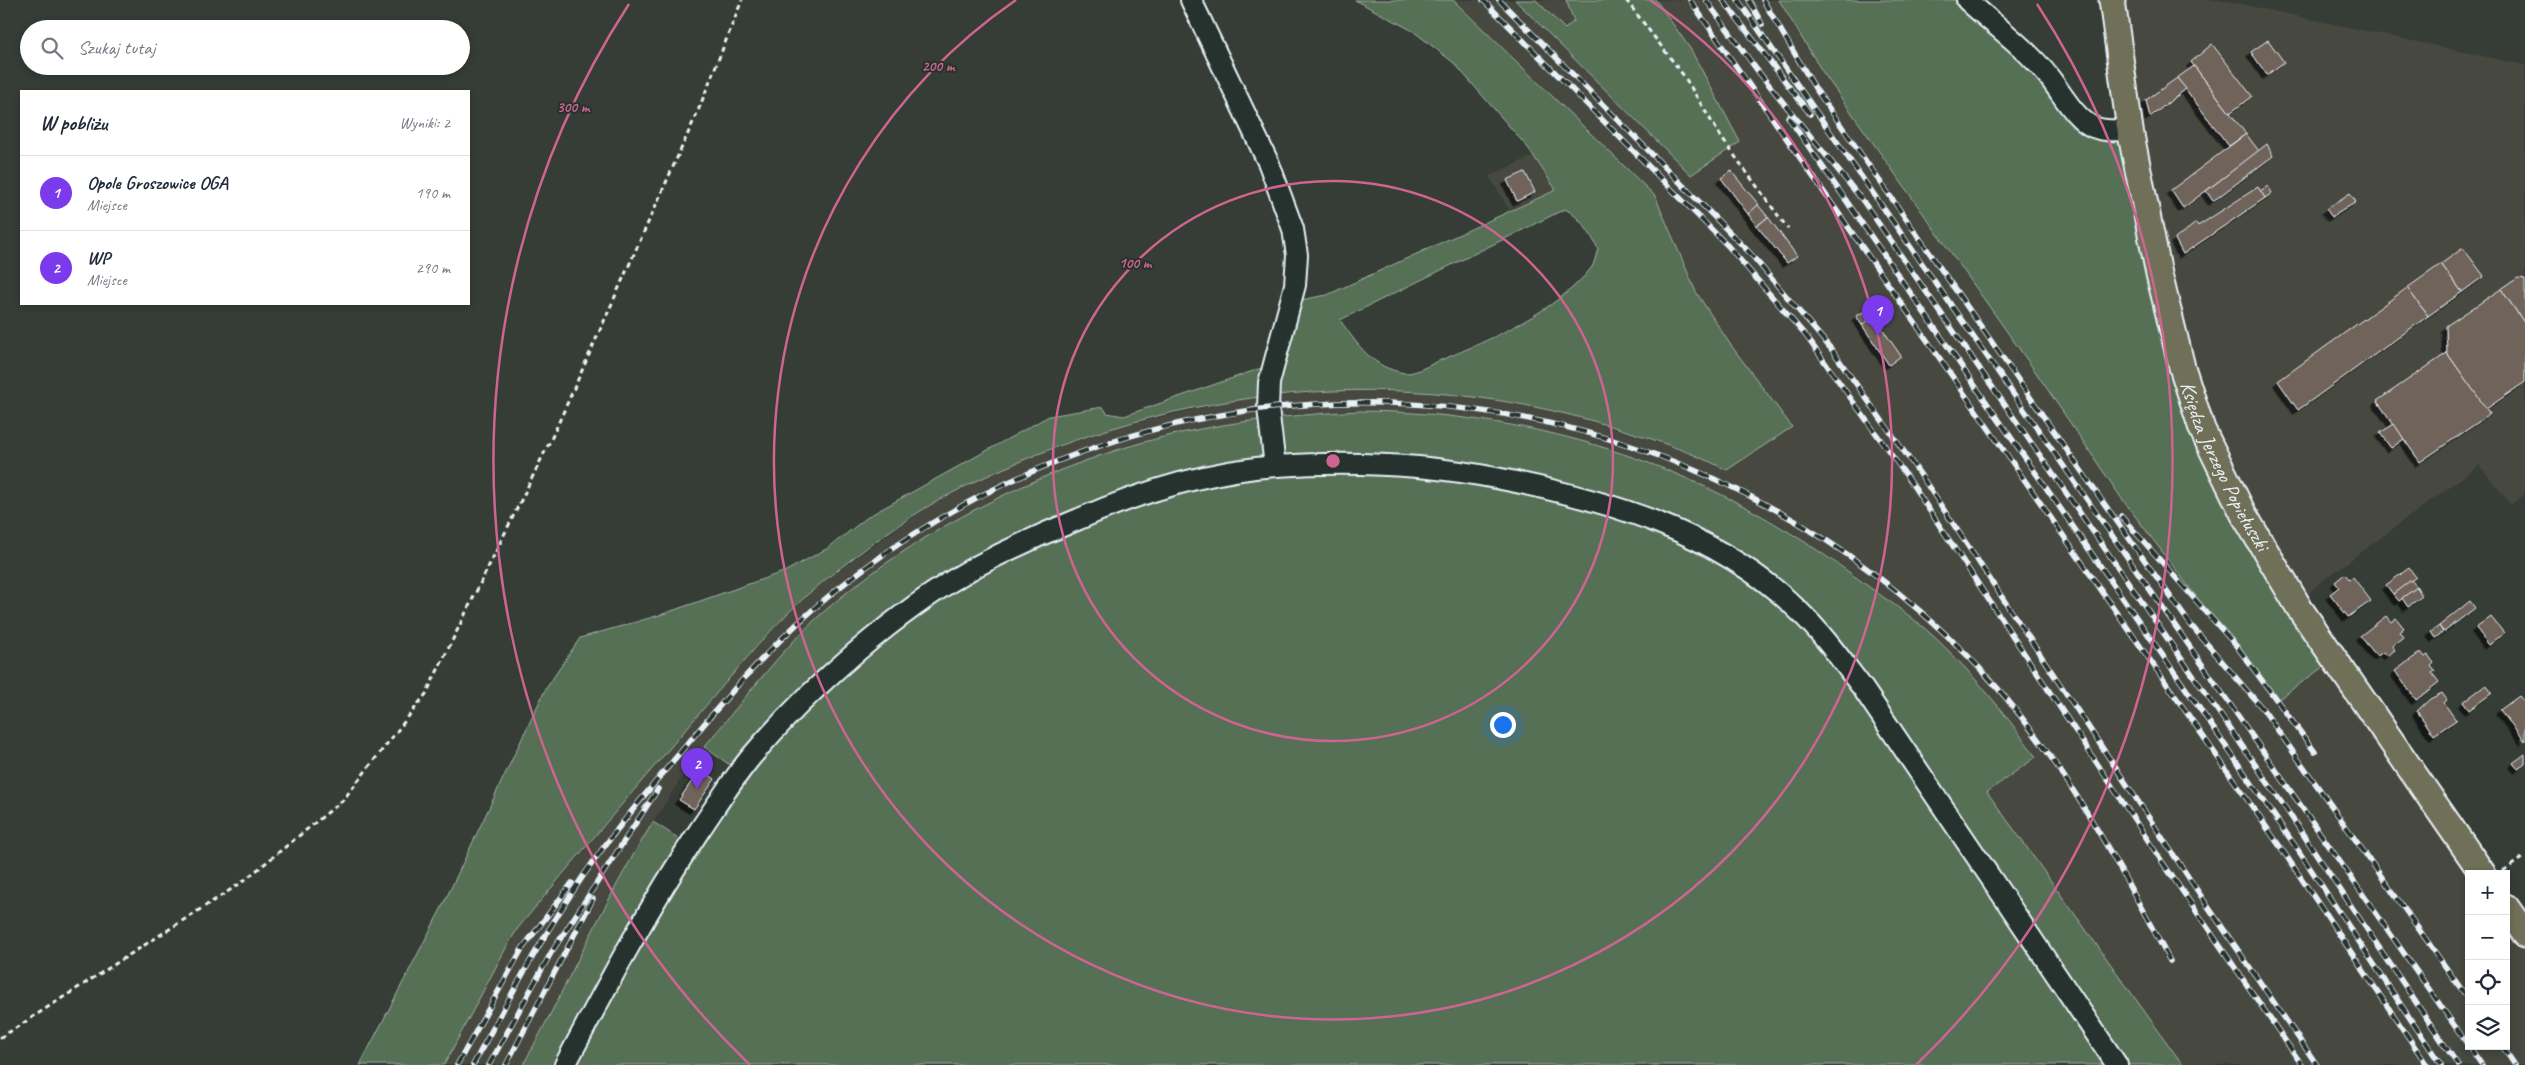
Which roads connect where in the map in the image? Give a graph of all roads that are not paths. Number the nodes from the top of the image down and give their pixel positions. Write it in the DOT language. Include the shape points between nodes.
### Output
graph roads {
  1 [pos="1191,0"];
  2 [pos="1967,0"];
  3 [pos="2112,0"];
  4 [pos="2130,130"];
  5 [pos="1275,466"];
  6 [pos="2480,870"];
  7 [pos="2510,913"];
  8 [pos="2525,934"];
  9 [pos="565,1065"];
  10 [pos="2117,1065"];
  1 -- 5 [label="street" via="1269,164 1293,229 1296,255 1294,285 1267,398"];
  2 -- 4 [label="street" via="2028,52 2046,71 2069,106 2092,127 2107,131"];
  3 -- 4 [label="main road, Księdza Jerzego Popiełuszki"];
  4 -- 6 [label="main road, Księdza Jerzego Popiełuszki" via="2159,274 2182,367 2202,429 2225,479 2257,540 2300,609"];
  5 -- 9 [label="street" via="1156,490 1104,508 974,568 889,625 787,719 733,781 643,919"];
  5 -- 10 [label="street" via="1418,466 1516,482 1626,510 1662,523 1735,561 1772,587 1817,630 1862,687"];
  7 -- 8 [label="main road"];
}
